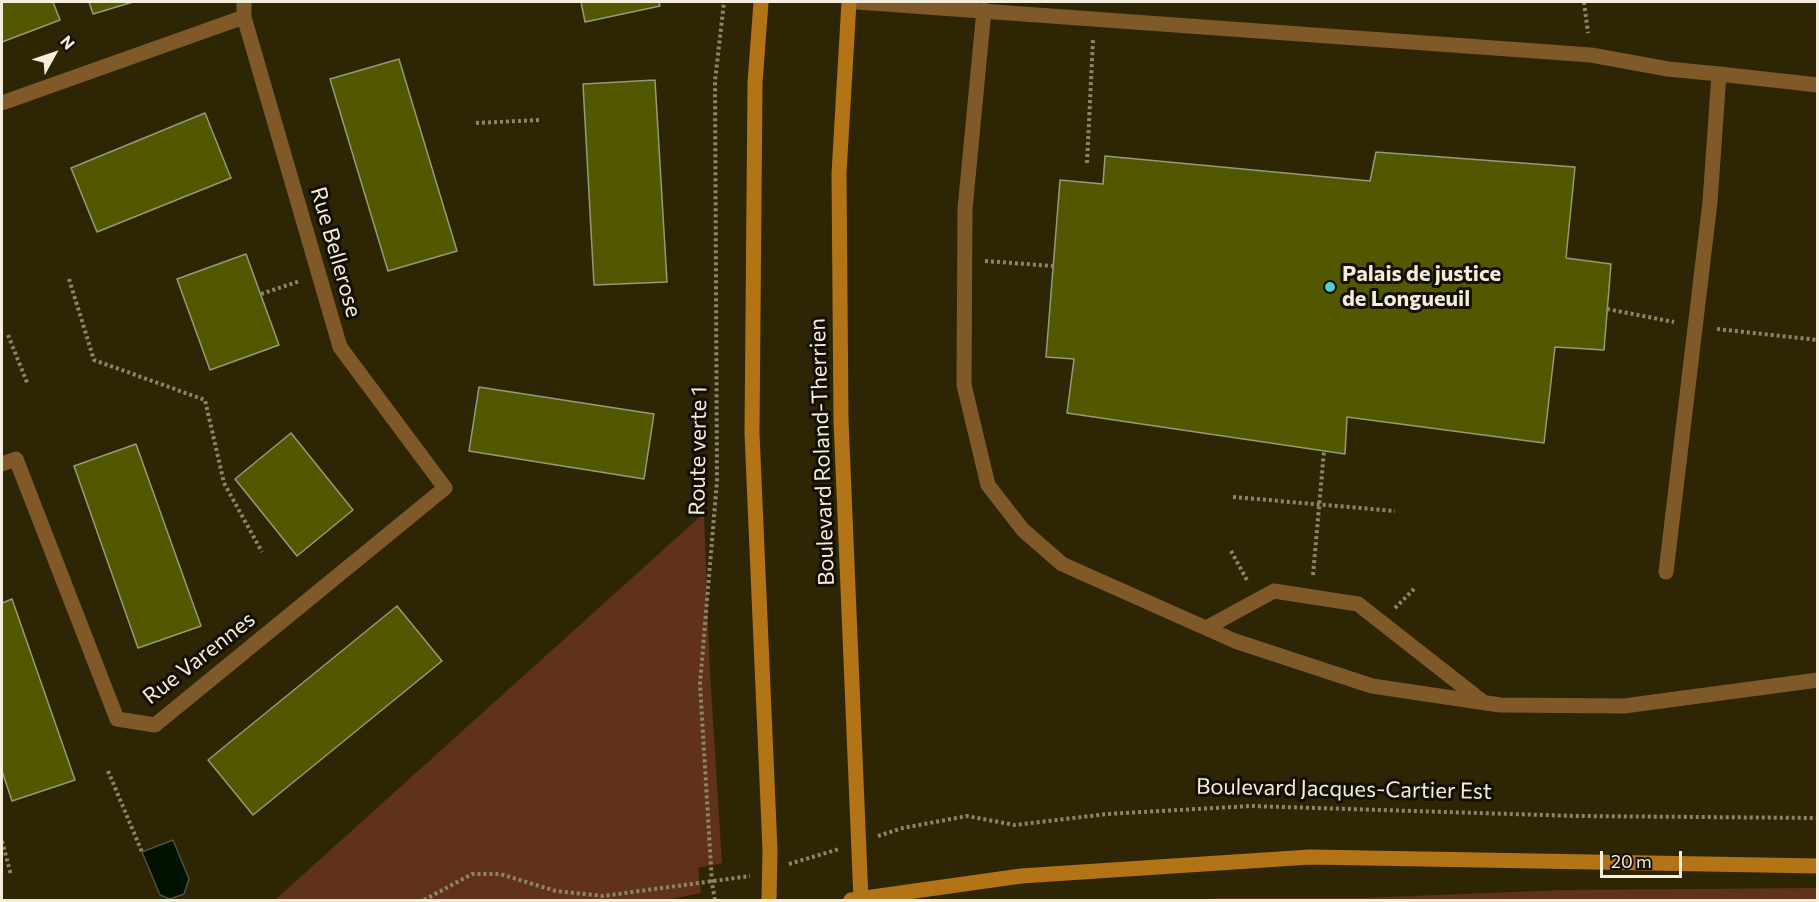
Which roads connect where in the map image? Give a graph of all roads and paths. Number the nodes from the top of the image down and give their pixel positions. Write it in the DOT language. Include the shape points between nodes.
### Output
graph roads {
  1 [pos="244,2"];
  2 [pos="724,2"];
  3 [pos="761,2"];
  4 [pos="849,2"];
  5 [pos="857,2"];
  6 [pos="1584,2"];
  7 [pos="984,10"];
  8 [pos="244,18"];
  9 [pos="1094,19"];
  10 [pos="1591,54"];
  11 [pos="1719,74"];
  12 [pos="1818,85"];
  13 [pos="2,102"];
  14 [pos="540,120"];
  15 [pos="476,123"];
  16 [pos="1087,163"];
  17 [pos="965,260"];
  18 [pos="1053,266"];
  19 [pos="319,275"];
  20 [pos="69,279"];
  21 [pos="261,294"];
  22 [pos="8,335"];
  23 [pos="28,385"];
  24 [pos="1324,451"];
  25 [pos="2,464"];
  26 [pos="445,488"];
  27 [pos="1233,497"];
  28 [pos="1319,504"];
  29 [pos="1395,511"];
  30 [pos="1231,551"];
  31 [pos="262,552"];
  32 [pos="1666,572"];
  33 [pos="1312,597"];
  34 [pos="1258,600"];
  35 [pos="1206,628"];
  36 [pos="1818,680"];
  37 [pos="1484,703"];
  38 [pos="108,771"];
  39 [pos="1818,818"];
  40 [pos="2,841"];
  41 [pos="859,842"];
  42 [pos="142,852"];
  43 [pos="1818,866"];
  44 [pos="768,871"];
  45 [pos="11,875"];
  46 [pos="712,883"];
  47 [pos="424,900"];
  48 [pos="715,900"];
  49 [pos="769,900"];
  50 [pos="858,900"];
  1 -- 8 [label="street, Rue Bellerose"];
  2 -- 46 [label="path, Route verte 1" via="715,81 717,481 700,684"];
  3 -- 44 [label="main road" via="755,83 752,433"];
  4 -- 41 [label="main road, Boulevard Roland-Therrien" via="839,173 841,397"];
  5 -- 7 [label="street"];
  6 -- 10 [label="path"];
  7 -- 9 [label="street"];
  7 -- 17 [label="street" via="965,209"];
  8 -- 13 [label="street"];
  8 -- 19 [label="street, Rue Bellerose"];
  9 -- 10 [label="street"];
  9 -- 16 [label="path"];
  10 -- 11 [label="street"];
  11 -- 12 [label="street"];
  11 -- 32 [label="street" via="1710,202"];
  14 -- 15 [label="path"];
  17 -- 18 [label="path"];
  17 -- 35 [label="street" via="964,385 988,486 1023,530 1062,564"];
  19 -- 21 [label="path"];
  19 -- 26 [label="street, Rue Bellerose" via="340,347"];
  20 -- 31 [label="path" via="94,360 205,400 224,483"];
  22 -- 23 [label="path"];
  24 -- 28 [label="path"];
  25 -- 26 [label="street, Rue Varennes" via="16,459 117,719 155,725"];
  27 -- 28 [label="path"];
  28 -- 29 [label="path"];
  28 -- 33 [label="path"];
  30 -- 34 [label="path"];
  33 -- 34 [label="street" via="1274,591"];
  33 -- 37 [label="street" via="1358,604"];
  34 -- 35 [label="street"];
  35 -- 37 [label="street" via="1372,686"];
  36 -- 37 [label="street" via="1624,706"];
  38 -- 42 [label="path"];
  39 -- 41 [label="path, Boulevard Jacques-Cartier Est" via="1576,816 1251,806 1107,814 1015,825 967,816 903,828"];
  40 -- 45 [label="path"];
  41 -- 44 [label="path, Boulevard Jacques-Cartier Est"];
  41 -- 50 [label="main road, Boulevard Roland-Therrien"];
  43 -- 50 [label="main road" via="1310,857 1021,876"];
  44 -- 46 [label="path, Boulevard Jacques-Cartier Est"];
  44 -- 49 [label="main road"];
  46 -- 47 [label="path, Boulevard Jacques-Cartier Est" via="603,896 556,891 500,874 472,874"];
  46 -- 48 [label="path, Route verte 1"];
}
